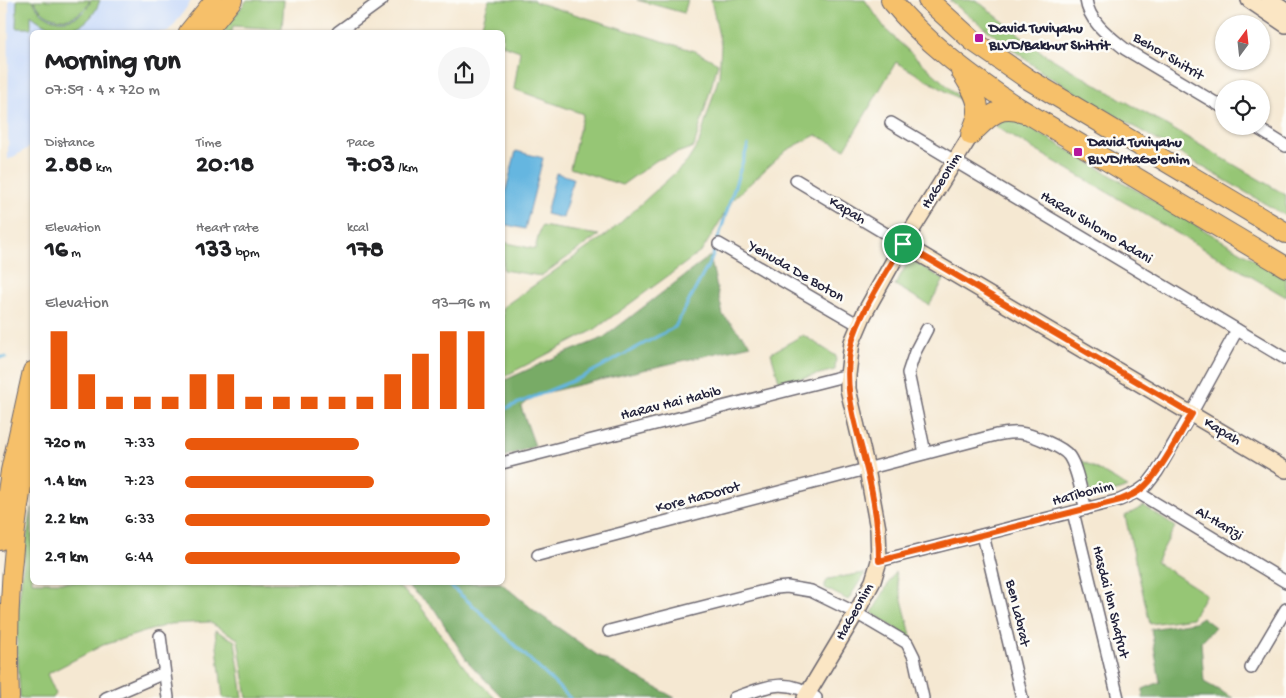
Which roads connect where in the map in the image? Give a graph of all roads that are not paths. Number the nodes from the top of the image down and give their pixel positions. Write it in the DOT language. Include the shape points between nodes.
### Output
graph roads {
  1 [pos="214,0"];
  2 [pos="233,0"];
  3 [pos="382,0"];
  4 [pos="890,0"];
  5 [pos="928,0"];
  6 [pos="1086,0"];
  7 [pos="1249,0"];
  8 [pos="1269,0"];
  9 [pos="1286,11"];
  10 [pos="1286,25"];
  11 [pos="190,30"];
  12 [pos="209,30"];
  13 [pos="341,30"];
  14 [pos="955,63"];
  15 [pos="1215,103"];
  16 [pos="1030,114"];
  17 [pos="890,123"];
  18 [pos="971,135"];
  19 [pos="1268,135"];
  20 [pos="1286,146"];
  21 [pos="954,161"];
  22 [pos="796,180"];
  23 [pos="1286,233"];
  24 [pos="719,244"];
  25 [pos="903,244"];
  26 [pos="1286,267"];
  27 [pos="858,325"];
  28 [pos="927,329"];
  29 [pos="1237,330"];
  30 [pos="1286,358"];
  31 [pos="848,375"];
  32 [pos="30,380"];
  33 [pos="1192,414"];
  34 [pos="30,443"];
  35 [pos="925,453"];
  36 [pos="505,462"];
  37 [pos="867,469"];
  38 [pos="1286,470"];
  39 [pos="1137,492"];
  40 [pos="1086,509"];
  41 [pos="1073,512"];
  42 [pos="983,535"];
  43 [pos="0,541"];
  44 [pos="538,556"];
  45 [pos="879,561"];
  46 [pos="1286,582"];
  47 [pos="1286,609"];
  48 [pos="856,613"];
  49 [pos="609,631"];
  50 [pos="160,636"];
  51 [pos="1251,668"];
  52 [pos="164,673"];
  53 [pos="810,696"];
  54 [pos="10,698"];
  55 [pos="106,698"];
  56 [pos="168,698"];
  57 [pos="734,698"];
  58 [pos="923,698"];
  59 [pos="1022,698"];
  60 [pos="1118,698"];
  1 -- 11 [label="main road"];
  2 -- 12 [label="main road"];
  3 -- 13 [label="street"];
  4 -- 14 [label="highway" via="909,22"];
  5 -- 23 [label="highway" via="973,41 1028,79"];
  6 -- 15 [label="street, Behor Shitrit" via="1100,29 1120,45"];
  7 -- 10 [label="street"];
  8 -- 9 [label="street"];
  14 -- 16 [label="highway"];
  14 -- 18 [label="highway" via="977,102 978,112"];
  16 -- 18 [label="highway" via="1016,110 998,111"];
  16 -- 26 [label="highway"];
  17 -- 21 [label="street, HaRav Shlomo Adani"];
  18 -- 21 [label="street, HaGeonim"];
  19 -- 20 [label="street"];
  21 -- 25 [label="street, HaGeonim"];
  21 -- 29 [label="street, HaRav Shlomo Adani"];
  22 -- 25 [label="street, Kapah"];
  24 -- 27 [label="street, Yehuda De Boton"];
  25 -- 27 [label="street, HaGeonim"];
  25 -- 33 [label="street, Kapah"];
  27 -- 31 [label="street, HaGeonim" via="852,342"];
  28 -- 35 [label="street" via="908,373"];
  29 -- 30 [label="street, HaRav Shlomo Adani"];
  29 -- 33 [label="street, HaTibonim"];
  31 -- 36 [label="street, HaRav Hai Habib"];
  31 -- 37 [label="street, HaGeonim" via="850,402"];
  32 -- 43 [label="main road" via="10,470"];
  33 -- 38 [label="street, Kapah"];
  33 -- 39 [label="street, HaTibonim" via="1147,485"];
  34 -- 54 [label="main road" via="14,548 9,619"];
  35 -- 37 [label="street, Kore HaDorot"];
  35 -- 40 [label="street, Kore HaDorot" via="996,435 1020,433 1034,437 1068,454"];
  37 -- 44 [label="street, Kore HaDorot"];
  37 -- 45 [label="street, HaGeonim" via="878,529"];
  39 -- 40 [label="street, HaTibonim"];
  39 -- 46 [label="street, Al-Harizi"];
  40 -- 41 [label="street, HaTibonim"];
  41 -- 42 [label="street, HaTibonim"];
  41 -- 60 [label="street, Hasdai Ibn Shafrut"];
  42 -- 45 [label="street, HaTibonim"];
  42 -- 59 [label="street, Ben Labrat"];
  45 -- 48 [label="street, HaGeonim"];
  47 -- 51 [label="street"];
  48 -- 49 [label="street" via="811,591 787,587"];
  48 -- 53 [label="street, HaGeonim"];
  48 -- 58 [label="street" via="907,643 914,657"];
  50 -- 52 [label="street"];
  52 -- 55 [label="street"];
  52 -- 56 [label="street"];
  53 -- 57 [label="street" via="791,685 771,685"];
}
